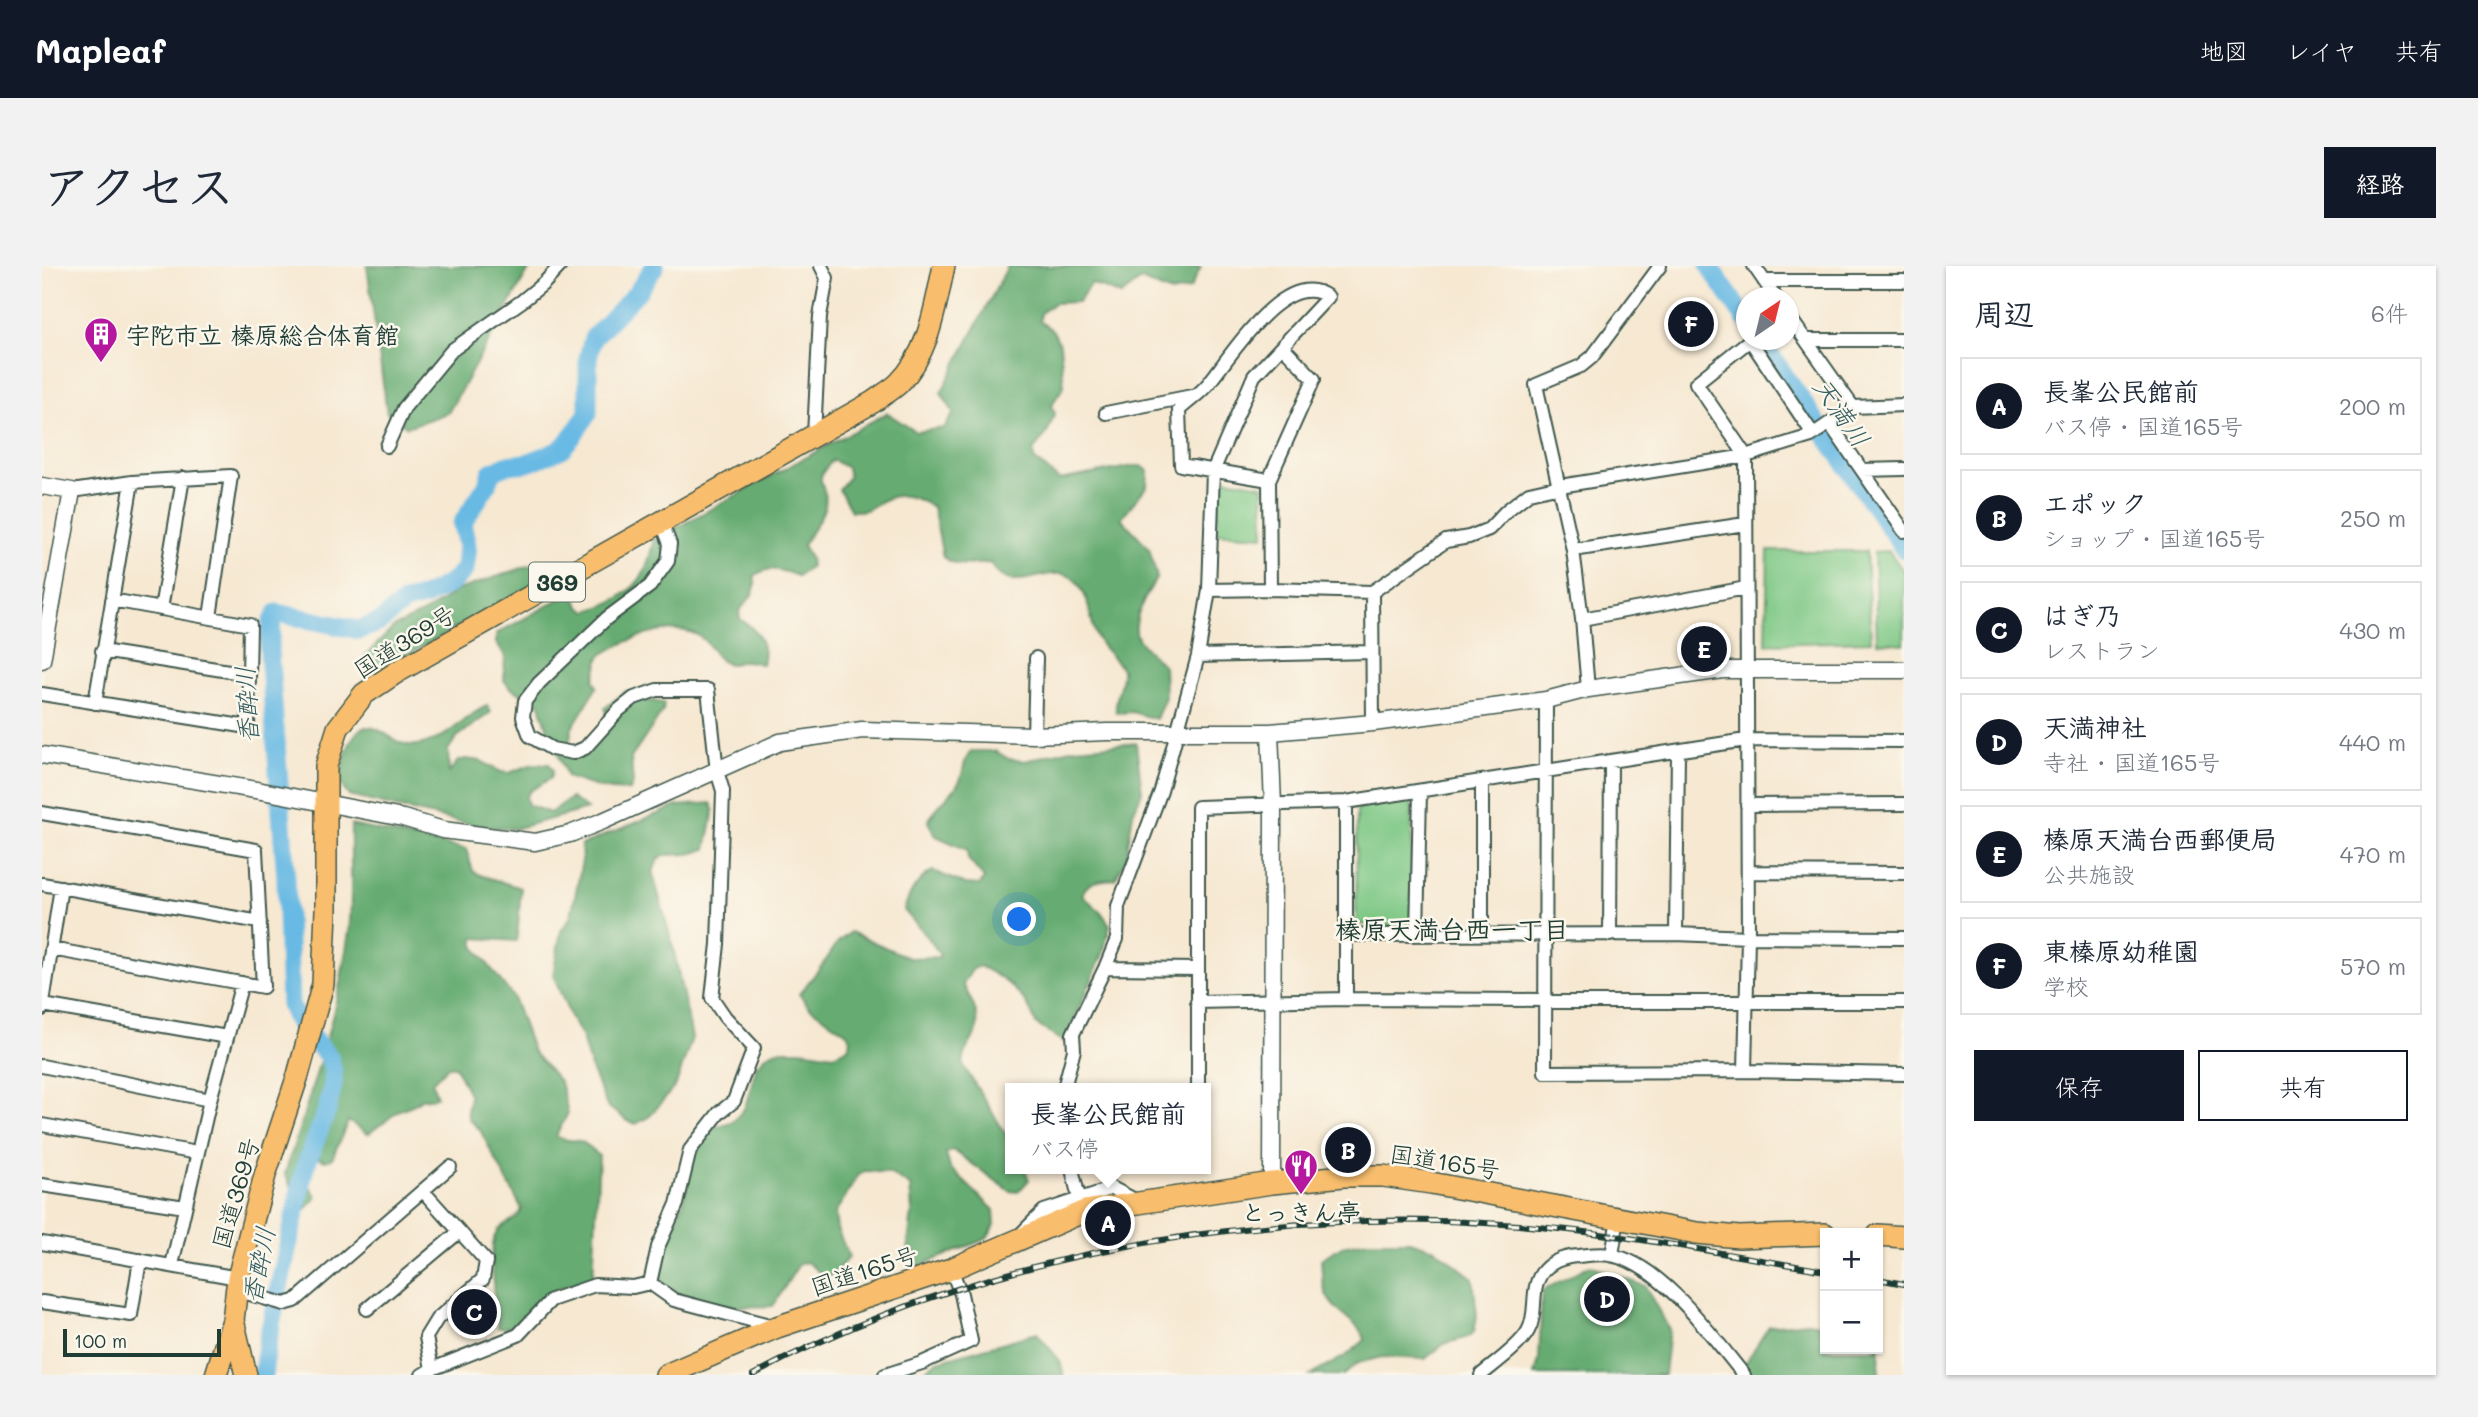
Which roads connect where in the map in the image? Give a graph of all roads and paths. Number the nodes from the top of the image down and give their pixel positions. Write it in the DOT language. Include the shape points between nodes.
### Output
graph roads {
  1 [pos="560,266"];
  2 [pos="821,266"];
  3 [pos="944,266"];
  4 [pos="1660,266"];
  5 [pos="1754,266"];
  6 [pos="1828,266"];
  7 [pos="1764,281"];
  8 [pos="1828,281"];
  9 [pos="1904,281"];
  10 [pos="1768,287"];
  11 [pos="1799,329"];
  12 [pos="1807,340"];
  13 [pos="1904,341"];
  14 [pos="1282,346"];
  15 [pos="1737,350"];
  16 [pos="1757,350"];
  17 [pos="1193,396"];
  18 [pos="1904,405"];
  19 [pos="1853,407"];
  20 [pos="1105,413"];
  21 [pos="1830,424"];
  22 [pos="1813,434"];
  23 [pos="814,435"];
  24 [pos="387,446"];
  25 [pos="1746,456"];
  26 [pos="1904,468"];
  27 [pos="1862,470"];
  28 [pos="1213,471"];
  29 [pos="183,478"];
  30 [pos="1269,480"];
  31 [pos="132,482"];
  32 [pos="42,486"];
  33 [pos="1560,486"];
  34 [pos="72,491"];
  35 [pos="662,523"];
  36 [pos="1745,523"];
  37 [pos="1904,531"];
  38 [pos="1573,550"];
  39 [pos="1746,588"];
  40 [pos="1270,589"];
  41 [pos="1209,590"];
  42 [pos="1372,592"];
  43 [pos="112,600"];
  44 [pos="161,608"];
  45 [pos="210,617"];
  46 [pos="1583,619"];
  47 [pos="102,651"];
  48 [pos="1371,652"];
  49 [pos="1198,656"];
  50 [pos="1036,658"];
  51 [pos="42,660"];
  52 [pos="1747,668"];
  53 [pos="1904,670"];
  54 [pos="248,674"];
  55 [pos="1588,689"];
  56 [pos="42,694"];
  57 [pos="1546,699"];
  58 [pos="95,703"];
  59 [pos="1373,723"];
  60 [pos="1176,731"];
  61 [pos="1270,732"];
  62 [pos="1034,735"];
  63 [pos="1746,740"];
  64 [pos="1904,741"];
  65 [pos="1678,752"];
  66 [pos="42,755"];
  67 [pos="1611,761"];
  68 [pos="717,771"];
  69 [pos="1545,771"];
  70 [pos="1482,781"];
  71 [pos="1420,791"];
  72 [pos="1346,802"];
  73 [pos="1904,804"];
  74 [pos="325,805"];
  75 [pos="1273,805"];
  76 [pos="1747,805"];
  77 [pos="42,813"];
  78 [pos="1748,872"];
  79 [pos="1904,873"];
  80 [pos="42,884"];
  81 [pos="61,887"];
  82 [pos="260,922"];
  83 [pos="1482,934"];
  84 [pos="1545,934"];
  85 [pos="1676,934"];
  86 [pos="1346,935"];
  87 [pos="1417,935"];
  88 [pos="1610,935"];
  89 [pos="1748,937"];
  90 [pos="1904,937"];
  91 [pos="51,949"];
  92 [pos="1105,968"];
  93 [pos="1198,969"];
  94 [pos="242,983"];
  95 [pos="1346,999"];
  96 [pos="1272,1001"];
  97 [pos="1544,1001"];
  98 [pos="1197,1002"];
  99 [pos="1904,1002"];
  100 [pos="1746,1003"];
  101 [pos="42,1007"];
  102 [pos="227,1037"];
  103 [pos="42,1066"];
  104 [pos="1745,1071"];
  105 [pos="1904,1074"];
  106 [pos="1065,1083"];
  107 [pos="1198,1083"];
  108 [pos="210,1100"];
  109 [pos="42,1125"];
  110 [pos="197,1153"];
  111 [pos="450,1167"];
  112 [pos="1073,1174"];
  113 [pos="1272,1183"];
  114 [pos="42,1185"];
  115 [pos="423,1191"];
  116 [pos="1079,1198"];
  117 [pos="1140,1202"];
  118 [pos="185,1207"];
  119 [pos="1618,1218"];
  120 [pos="459,1232"];
  121 [pos="1820,1234"];
  122 [pos="1883,1235"];
  123 [pos="1904,1237"];
  124 [pos="1017,1240"];
  125 [pos="42,1243"];
  126 [pos="1612,1255"];
  127 [pos="140,1260"];
  128 [pos="172,1265"];
  129 [pos="951,1269"];
  130 [pos="650,1283"];
  131 [pos="237,1284"];
  132 [pos="42,1302"];
  133 [pos="367,1309"];
  134 [pos="233,1321"];
  135 [pos="777,1327"];
  136 [pos="427,1372"];
  137 [pos="216,1375"];
  138 [pos="246,1375"];
  139 [pos="666,1375"];
  140 [pos="885,1375"];
  141 [pos="1481,1375"];
  142 [pos="1744,1375"];
  1 -- 24 [label="street" via="544,284 452,350 404,408"];
  2 -- 23 [label="street" via="827,278 820,316"];
  3 -- 23 [label="highway, 国道369号 / 369" via="927,339 899,383"];
  4 -- 33 [label="street" via="1592,357 1536,385"];
  5 -- 7 [label="street"];
  6 -- 8 [label="street"];
  7 -- 8 [label="street"];
  7 -- 10 [label="street"];
  8 -- 9 [label="street"];
  11 -- 12 [label="street"];
  12 -- 13 [label="street"];
  12 -- 19 [label="street"];
  14 -- 17 [label="street" via="1328,297 1318,289 1300,289 1285,296"];
  14 -- 28 [label="street" via="1254,376"];
  14 -- 30 [label="street" via="1314,379"];
  15 -- 25 [label="street" via="1696,383"];
  16 -- 22 [label="street"];
  17 -- 20 [label="street"];
  17 -- 28 [label="street" via="1179,410 1181,465"];
  18 -- 19 [label="street"];
  19 -- 21 [label="street"];
  21 -- 22 [label="street"];
  21 -- 27 [label="street"];
  22 -- 25 [label="street"];
  23 -- 35 [label="highway, 国道369号 / 369"];
  25 -- 33 [label="street"];
  25 -- 36 [label="street"];
  26 -- 27 [label="street"];
  27 -- 37 [label="street"];
  28 -- 30 [label="street"];
  28 -- 41 [label="street"];
  29 -- 31 [label="street"];
  29 -- 44 [label="street"];
  29 -- 45 [label="street" via="230,476"];
  30 -- 40 [label="street"];
  31 -- 34 [label="street"];
  31 -- 43 [label="street"];
  32 -- 34 [label="street"];
  33 -- 38 [label="street"];
  33 -- 42 [label="street" via="1529,493 1489,529 1446,541"];
  34 -- 51 [label="street"];
  35 -- 68 [label="street" via="670,544 668,561 656,578 539,683 525,701 523,716 530,736 552,749 573,753 585,748 634,698 657,690 708,691"];
  35 -- 74 [label="highway, 国道369号 / 369" via="364,694 338,728 326,766"];
  36 -- 38 [label="street"];
  36 -- 39 [label="street"];
  38 -- 46 [label="street"];
  39 -- 46 [label="street"];
  39 -- 52 [label="street"];
  40 -- 41 [label="street"];
  40 -- 42 [label="street"];
  41 -- 49 [label="street"];
  42 -- 48 [label="street"];
  43 -- 44 [label="street"];
  43 -- 47 [label="street"];
  44 -- 45 [label="street"];
  45 -- 54 [label="street" via="250,625"];
  46 -- 55 [label="street"];
  47 -- 54 [label="street"];
  47 -- 58 [label="street"];
  48 -- 49 [label="street"];
  48 -- 59 [label="street"];
  49 -- 60 [label="street"];
  50 -- 62 [label="street"];
  52 -- 53 [label="street"];
  52 -- 55 [label="street"];
  52 -- 63 [label="street"];
  54 -- 58 [label="street" via="247,727"];
  55 -- 57 [label="street"];
  56 -- 58 [label="street"];
  57 -- 59 [label="street"];
  57 -- 69 [label="street"];
  59 -- 61 [label="street"];
  60 -- 61 [label="street"];
  60 -- 62 [label="street"];
  60 -- 92 [label="street" via="1161,791 1118,906 1117,939"];
  61 -- 75 [label="street"];
  62 -- 68 [label="street" via="862,730 780,742"];
  63 -- 64 [label="street"];
  63 -- 65 [label="street"];
  63 -- 76 [label="street"];
  65 -- 67 [label="street"];
  65 -- 85 [label="street"];
  66 -- 74 [label="street"];
  67 -- 69 [label="street"];
  67 -- 88 [label="street"];
  68 -- 74 [label="street" via="570,834 535,842 443,830"];
  68 -- 130 [label="street" via="723,791 712,998 754,1048 734,1101 690,1150 677,1204 657,1247"];
  69 -- 70 [label="street"];
  69 -- 84 [label="street"];
  70 -- 71 [label="street"];
  70 -- 83 [label="street"];
  71 -- 72 [label="street"];
  71 -- 87 [label="street"];
  72 -- 75 [label="street"];
  72 -- 86 [label="street"];
  73 -- 76 [label="street"];
  74 -- 131 [label="highway, 国道369号 / 369" via="323,984"];
  75 -- 93 [label="street" via="1198,807"];
  75 -- 96 [label="street"];
  76 -- 78 [label="street"];
  77 -- 82 [label="street" via="256,850"];
  78 -- 79 [label="street"];
  78 -- 89 [label="street"];
  80 -- 81 [label="street"];
  81 -- 82 [label="street"];
  81 -- 91 [label="street"];
  82 -- 94 [label="street" via="263,987"];
  83 -- 84 [label="street"];
  83 -- 87 [label="street"];
  84 -- 88 [label="street"];
  84 -- 97 [label="street"];
  85 -- 88 [label="street"];
  85 -- 89 [label="street"];
  86 -- 87 [label="street"];
  86 -- 95 [label="street"];
  89 -- 90 [label="street"];
  89 -- 100 [label="street"];
  91 -- 94 [label="street"];
  91 -- 101 [label="street"];
  92 -- 93 [label="street"];
  92 -- 106 [label="street" via="1073,1034"];
  93 -- 98 [label="street"];
  94 -- 102 [label="street"];
  95 -- 96 [label="street"];
  95 -- 97 [label="street"];
  96 -- 98 [label="street"];
  96 -- 113 [label="street"];
  97 -- 100 [label="street"];
  97 -- 104 [label="street" via="1545,1072"];
  98 -- 107 [label="street"];
  99 -- 100 [label="street"];
  100 -- 104 [label="street"];
  101 -- 102 [label="street"];
  102 -- 108 [label="street"];
  103 -- 108 [label="street"];
  104 -- 105 [label="street"];
  108 -- 110 [label="street"];
  109 -- 110 [label="street"];
  110 -- 118 [label="street"];
  111 -- 115 [label="street"];
  112 -- 116 [label="street"];
  113 -- 117 [label="highway, 国道165号"];
  113 -- 119 [label="highway, 国道165号" via="1383,1176"];
  114 -- 118 [label="street"];
  115 -- 120 [label="street"];
  115 -- 131 [label="street" via="295,1301 284,1304 260,1297"];
  116 -- 117 [label="street" via="1112,1188"];
  116 -- 124 [label="street" via="1044,1211"];
  117 -- 124 [label="highway, 国道165号" via="1085,1211"];
  118 -- 128 [label="street"];
  119 -- 121 [label="highway, 国道165号" via="1740,1237"];
  119 -- 126 [label="street"];
  120 -- 133 [label="street"];
  120 -- 136 [label="street" via="486,1261 483,1279 437,1319 426,1337"];
  122 -- 123 [label="highway"];
  124 -- 129 [label="highway, 国道165号"];
  125 -- 127 [label="street"];
  126 -- 141 [label="street" via="1568,1257 1548,1266 1536,1286 1528,1331"];
  126 -- 142 [label="street" via="1665,1283"];
  127 -- 128 [label="street"];
  127 -- 132 [label="street" via="131,1315"];
  128 -- 131 [label="street"];
  129 -- 135 [label="highway, 国道165号"];
  129 -- 140 [label="street" via="971,1341"];
  130 -- 135 [label="street" via="674,1300"];
  130 -- 136 [label="street" via="595,1285 551,1300 518,1335"];
  131 -- 134 [label="highway, 国道369号 / 369"];
  134 -- 137 [label="highway, 国道369号 / 369"];
  134 -- 138 [label="highway, 369"];
  135 -- 139 [label="highway, 国道165号"];
}
